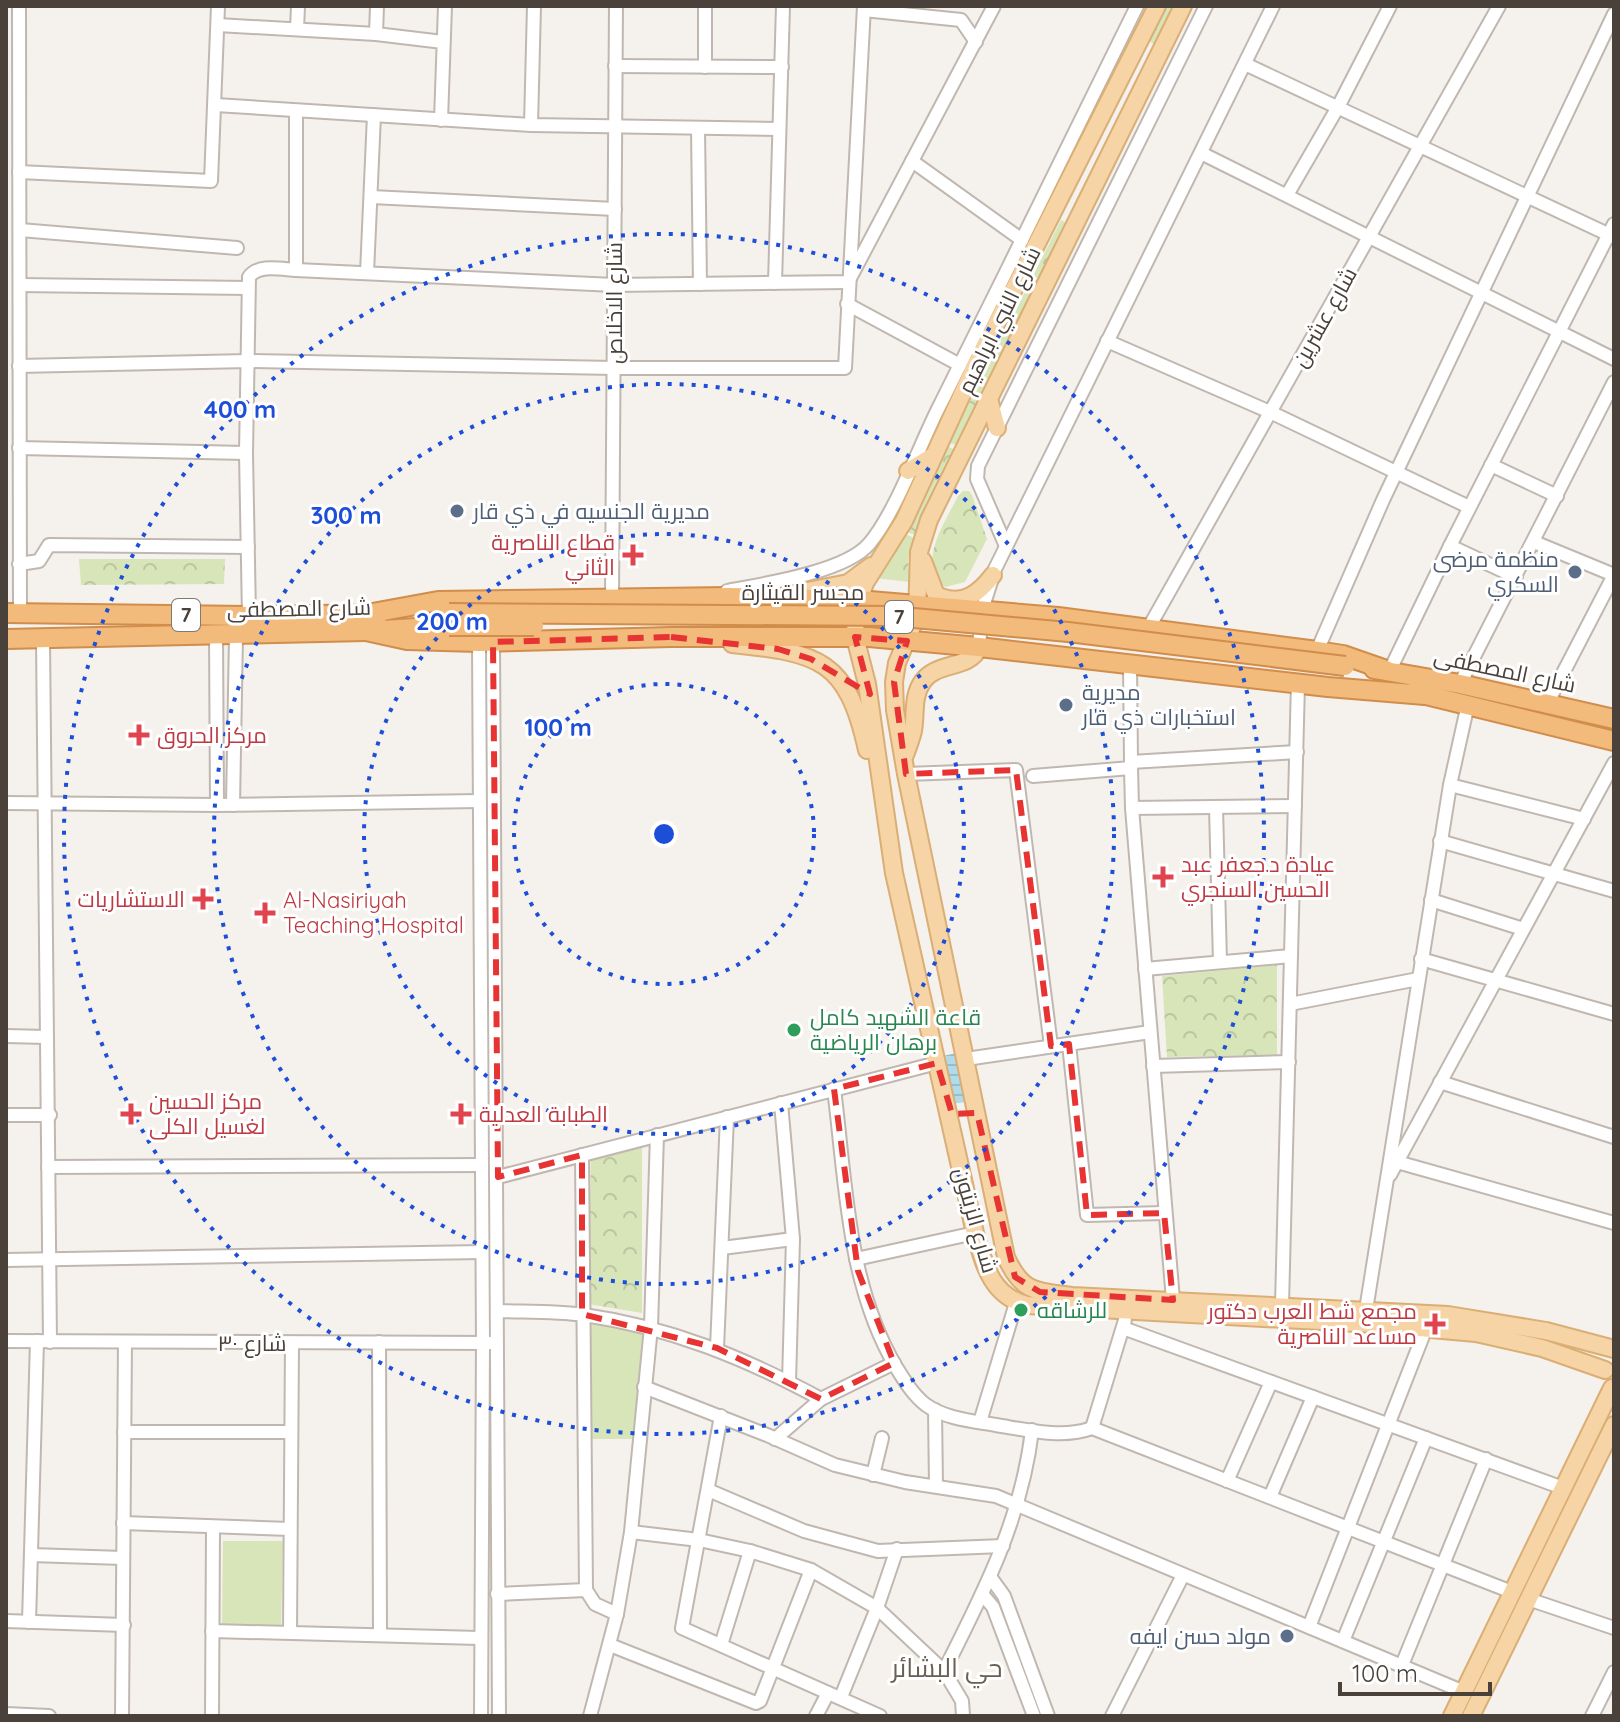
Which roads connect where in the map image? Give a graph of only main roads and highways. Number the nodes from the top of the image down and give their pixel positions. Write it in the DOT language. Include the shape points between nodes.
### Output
graph roads {
  1 [pos="1157,6"];
  2 [pos="1183,6"];
  3 [pos="1095,130"];
  4 [pos="1117,141"];
  5 [pos="989,399"];
  6 [pos="997,428"];
  7 [pos="934,455"];
  8 [pos="908,471"];
  9 [pos="921,546"];
  10 [pos="879,560"];
  11 [pos="993,575"];
  12 [pos="936,595"];
  13 [pos="752,598"];
  14 [pos="858,600"];
  15 [pos="788,601"];
  16 [pos="919,603"];
  17 [pos="955,607"];
  18 [pos="13,612"];
  19 [pos="449,620"];
  20 [pos="366,623"];
  21 [pos="671,637"];
  22 [pos="787,637"];
  23 [pos="855,637"];
  24 [pos="6,639"];
  25 [pos="907,641"];
  26 [pos="979,647"];
  27 [pos="1388,670"];
  28 [pos="1345,672"];
  29 [pos="1425,695"];
  30 [pos="1614,719"];
  31 [pos="1614,741"];
  32 [pos="904,767"];
  33 [pos="894,873"];
  34 [pos="974,1101"];
  35 [pos="947,1107"];
  36 [pos="985,1155"];
  37 [pos="959,1161"];
  38 [pos="1614,1351"];
  39 [pos="1605,1370"];
  40 [pos="1613,1388"];
  41 [pos="1614,1425"];
  42 [pos="1481,1655"];
  43 [pos="1497,1663"];
  44 [pos="1452,1716"];
  45 [pos="1471,1716"];
  1 -- 3 [label="main road, شارع النبي ابراهيم"];
  2 -- 4 [label="main road, شارع النبي ابراهيم"];
  3 -- 4 [label="main road"];
  3 -- 7 [label="main road, شارع النبي ابراهيم"];
  4 -- 5 [label="main road, شارع النبي ابراهيم"];
  5 -- 6 [label="main road"];
  5 -- 9 [label="main road, شارع النبي ابراهيم"];
  7 -- 8 [label="main road"];
  7 -- 10 [label="main road, شارع النبي ابراهيم" via="904,521"];
  9 -- 12 [label="main road"];
  9 -- 16 [label="main road, شارع النبي ابراهيم"];
  10 -- 13 [label="main road" via="848,583"];
  10 -- 14 [label="main road, شارع النبي ابراهيم"];
  11 -- 12 [label="main road" via="965,599"];
  12 -- 17 [label="main road"];
  13 -- 15 [label="highway"];
  13 -- 20 [label="highway" via="438,601"];
  14 -- 15 [label="highway"];
  14 -- 16 [label="highway"];
  14 -- 23 [label="main road, شارع النبي ابراهيم"];
  15 -- 22 [label="highway" via="799,607 801,619 799,631"];
  16 -- 17 [label="highway"];
  16 -- 25 [label="main road, شارع النبي ابراهيم"];
  17 -- 27 [label="highway" via="1317,651"];
  18 -- 20 [label="highway, شارع المصطفى / 7"];
  19 -- 20 [label="highway, شارع المصطفى / 7"];
  19 -- 28 [label="highway, مجسر القيثارة / 7, bridge" via="891,628"];
  20 -- 21 [label="highway" via="407,640"];
  20 -- 24 [label="highway, شارع المصطفى / 7" via="236,635"];
  21 -- 22 [label="highway"];
  21 -- 33 [label="main road" via="778,649 837,674 852,696 861,726"];
  22 -- 23 [label="highway"];
  23 -- 25 [label="highway"];
  23 -- 33 [label="main road, شارع الزيتون" via="869,696"];
  25 -- 26 [label="highway"];
  25 -- 32 [label="main road, شارع الزيتون" via="894,682"];
  26 -- 29 [label="highway"];
  26 -- 32 [label="main road" via="970,660 936,670 921,684"];
  27 -- 28 [label="highway, 7"];
  27 -- 30 [label="highway, شارع المصطفى / 7"];
  28 -- 29 [label="highway, 7"];
  29 -- 31 [label="highway, شارع المصطفى / 7"];
  32 -- 34 [label="main road, شارع الزيتون"];
  33 -- 35 [label="main road, شارع الزيتون"];
  34 -- 35 [label="main road" via="971,1113 962,1118"];
  34 -- 36 [label="main road, شارع الزيتون"];
  35 -- 37 [label="main road, شارع الزيتون"];
  36 -- 37 [label="main road" via="968,1145"];
  36 -- 38 [label="main road, شارع الزيتون" via="1006,1257 1015,1277 1040,1292 1489,1320"];
  37 -- 39 [label="main road, شارع الزيتون" via="988,1276 1016,1303 1125,1320 1476,1333"];
  38 -- 39 [label="main road"];
  39 -- 40 [label="main road"];
  40 -- 42 [label="main road"];
  41 -- 43 [label="main road"];
  42 -- 43 [label="main road"];
  42 -- 44 [label="main road"];
  43 -- 45 [label="main road"];
}
